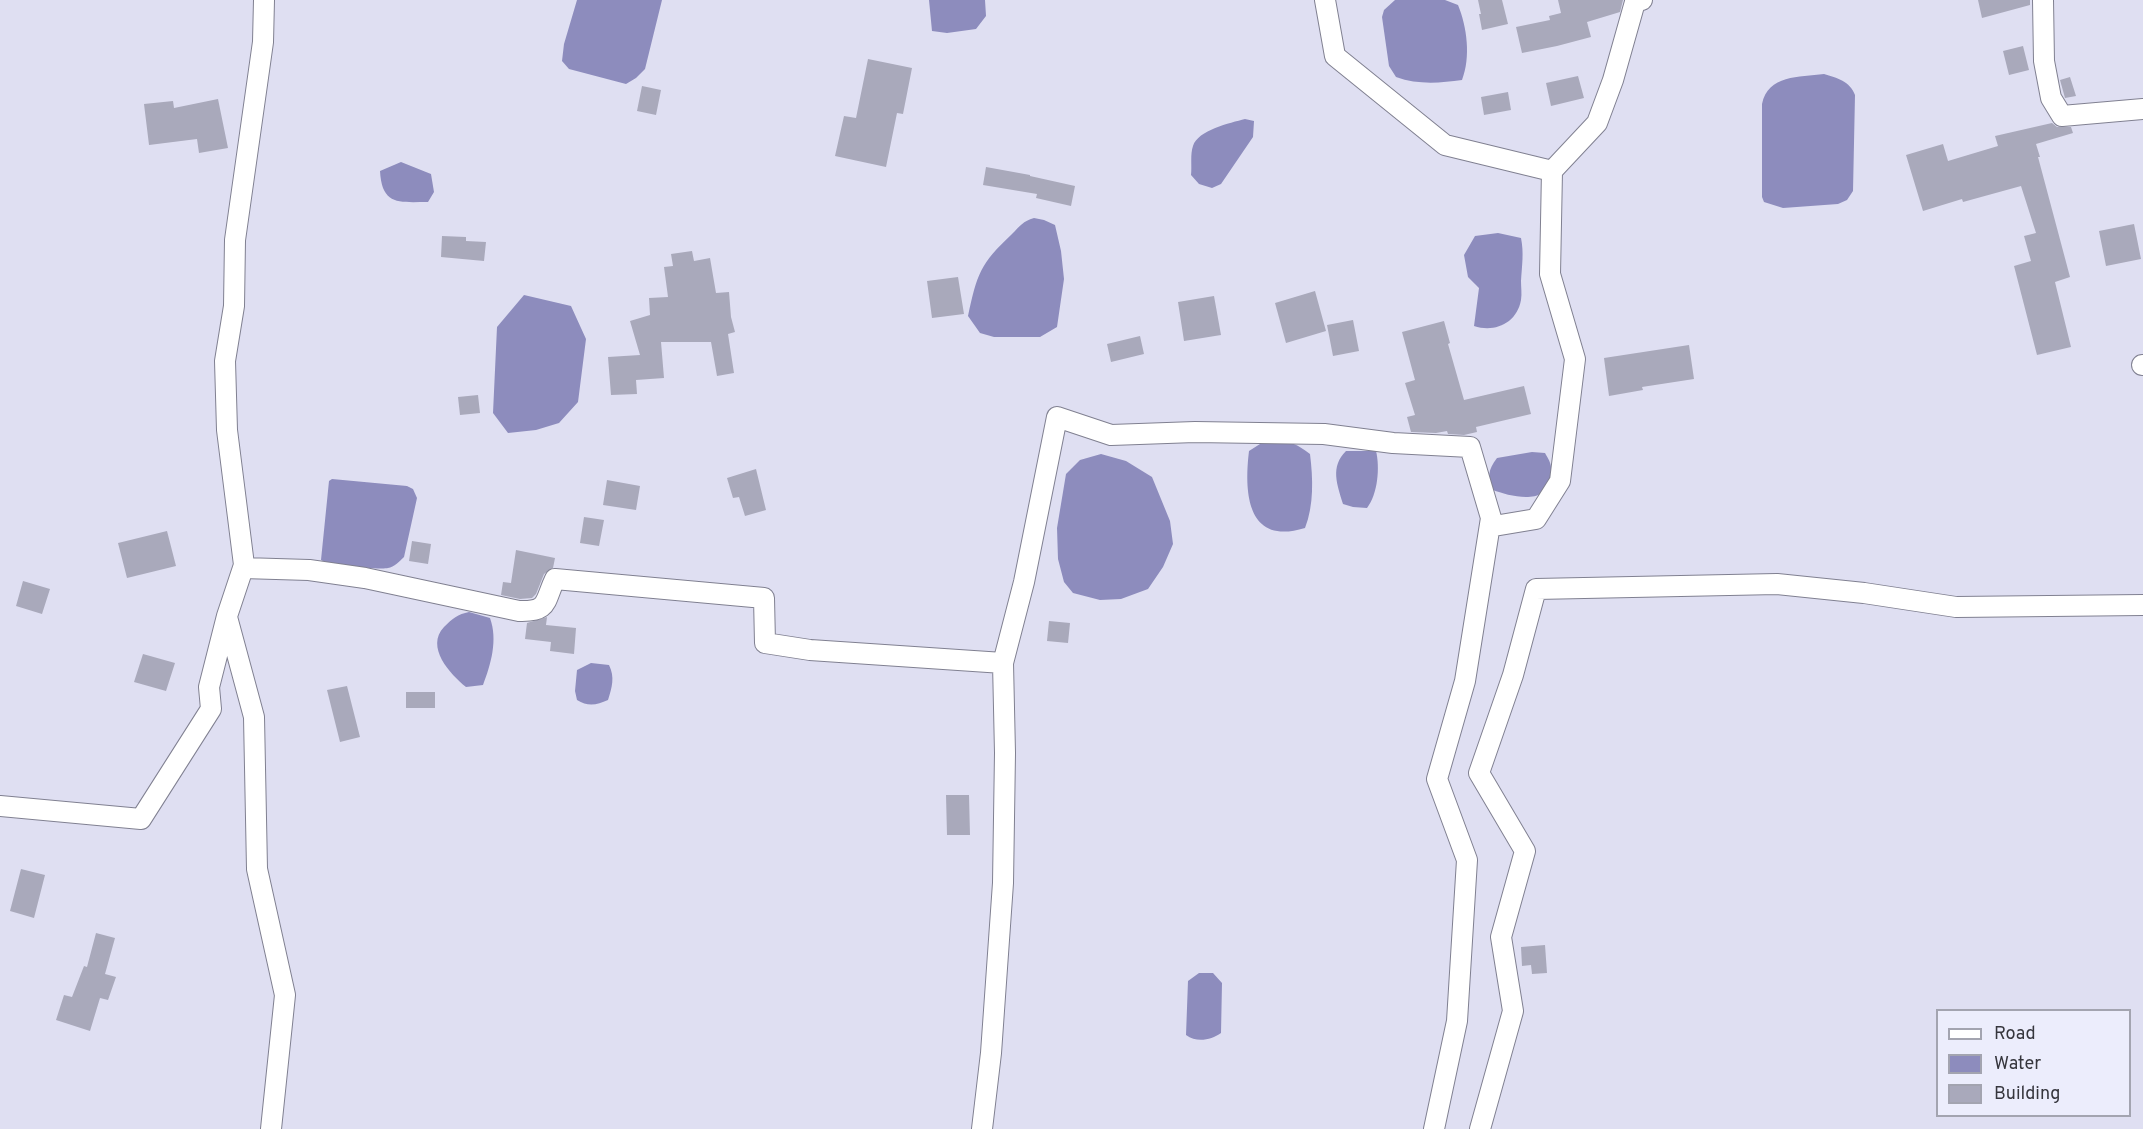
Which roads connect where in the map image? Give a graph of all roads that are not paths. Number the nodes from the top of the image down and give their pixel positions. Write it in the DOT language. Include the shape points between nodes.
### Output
graph roads {
  1 [pos="264,0"];
  2 [pos="1325,0"];
  3 [pos="1642,0"];
  4 [pos="2043,0"];
  5 [pos="2143,109"];
  6 [pos="1552,171"];
  7 [pos="1491,518"];
  8 [pos="243,568"];
  9 [pos="2143,605"];
  10 [pos="227,616"];
  11 [pos="1003,663"];
  12 [pos="0,806"];
  13 [pos="271,1129"];
  14 [pos="982,1129"];
  15 [pos="1434,1129"];
  16 [pos="1480,1129"];
  1 -- 8 [label="street" via="263,42 235,240 234,306 225,361 227,430"];
  2 -- 6 [label="street" via="1335,56 1445,145"];
  3 -- 6 [label="street" via="1635,2 1597,123"];
  4 -- 5 [label="street" via="2044,61 2051,99 2062,116"];
  6 -- 7 [label="street" via="1550,274 1575,359 1560,481 1536,519 1494,526"];
  7 -- 11 [label="street" via="1470,447 1324,434 1111,435 1057,417 1024,582"];
  7 -- 15 [label="street" via="1465,681 1437,779 1467,860 1457,1021"];
  8 -- 10 [label="street"];
  8 -- 11 [label="street" via="309,570 365,578 519,611 535,611 545,605 555,579 764,598 765,643 810,650"];
  9 -- 16 [label="street" via="1956,607 1777,585 1536,589 1513,675 1479,773 1525,851 1501,937 1513,1011"];
  10 -- 12 [label="street" via="209,687 211,709 141,819"];
  10 -- 13 [label="street" via="254,717 257,869 285,995"];
  11 -- 14 [label="street" via="1003,883 992,1053"];
}
